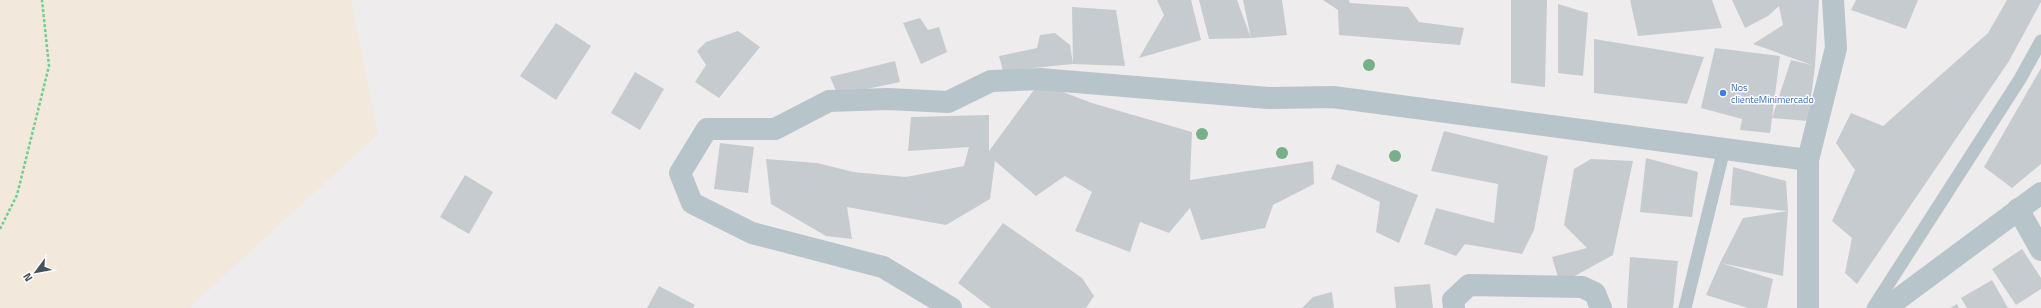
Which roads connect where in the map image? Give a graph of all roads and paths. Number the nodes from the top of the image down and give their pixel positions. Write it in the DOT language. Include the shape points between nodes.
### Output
graph roads {
  1 [pos="42,0"];
  2 [pos="1833,0"];
  3 [pos="2041,41"];
  4 [pos="1724,149"];
  5 [pos="1808,160"];
  6 [pos="2041,193"];
  7 [pos="2018,209"];
  8 [pos="0,229"];
  9 [pos="2041,250"];
  10 [pos="951,308"];
  11 [pos="1454,308"];
  12 [pos="1601,308"];
  13 [pos="1685,308"];
  14 [pos="1808,308"];
  15 [pos="1873,308"];
  16 [pos="1886,308"];
  1 -- 8 [label="path" via="49,66 17,195"];
  2 -- 5 [label="street" via="1836,48"];
  3 -- 15 [label="lane" via="2020,79"];
  4 -- 5 [label="street"];
  4 -- 10 [label="street" via="1333,97 1268,98 1040,79 991,81 948,102 888,99 829,101 775,129 707,129 680,172 692,203 745,229 883,267"];
  4 -- 13 [label="lane"];
  5 -- 14 [label="street"];
  6 -- 7 [label="street"];
  7 -- 9 [label="street"];
  7 -- 16 [label="street"];
  11 -- 12 [label="street" via="1453,300 1469,285 1582,287 1595,293"];
}
